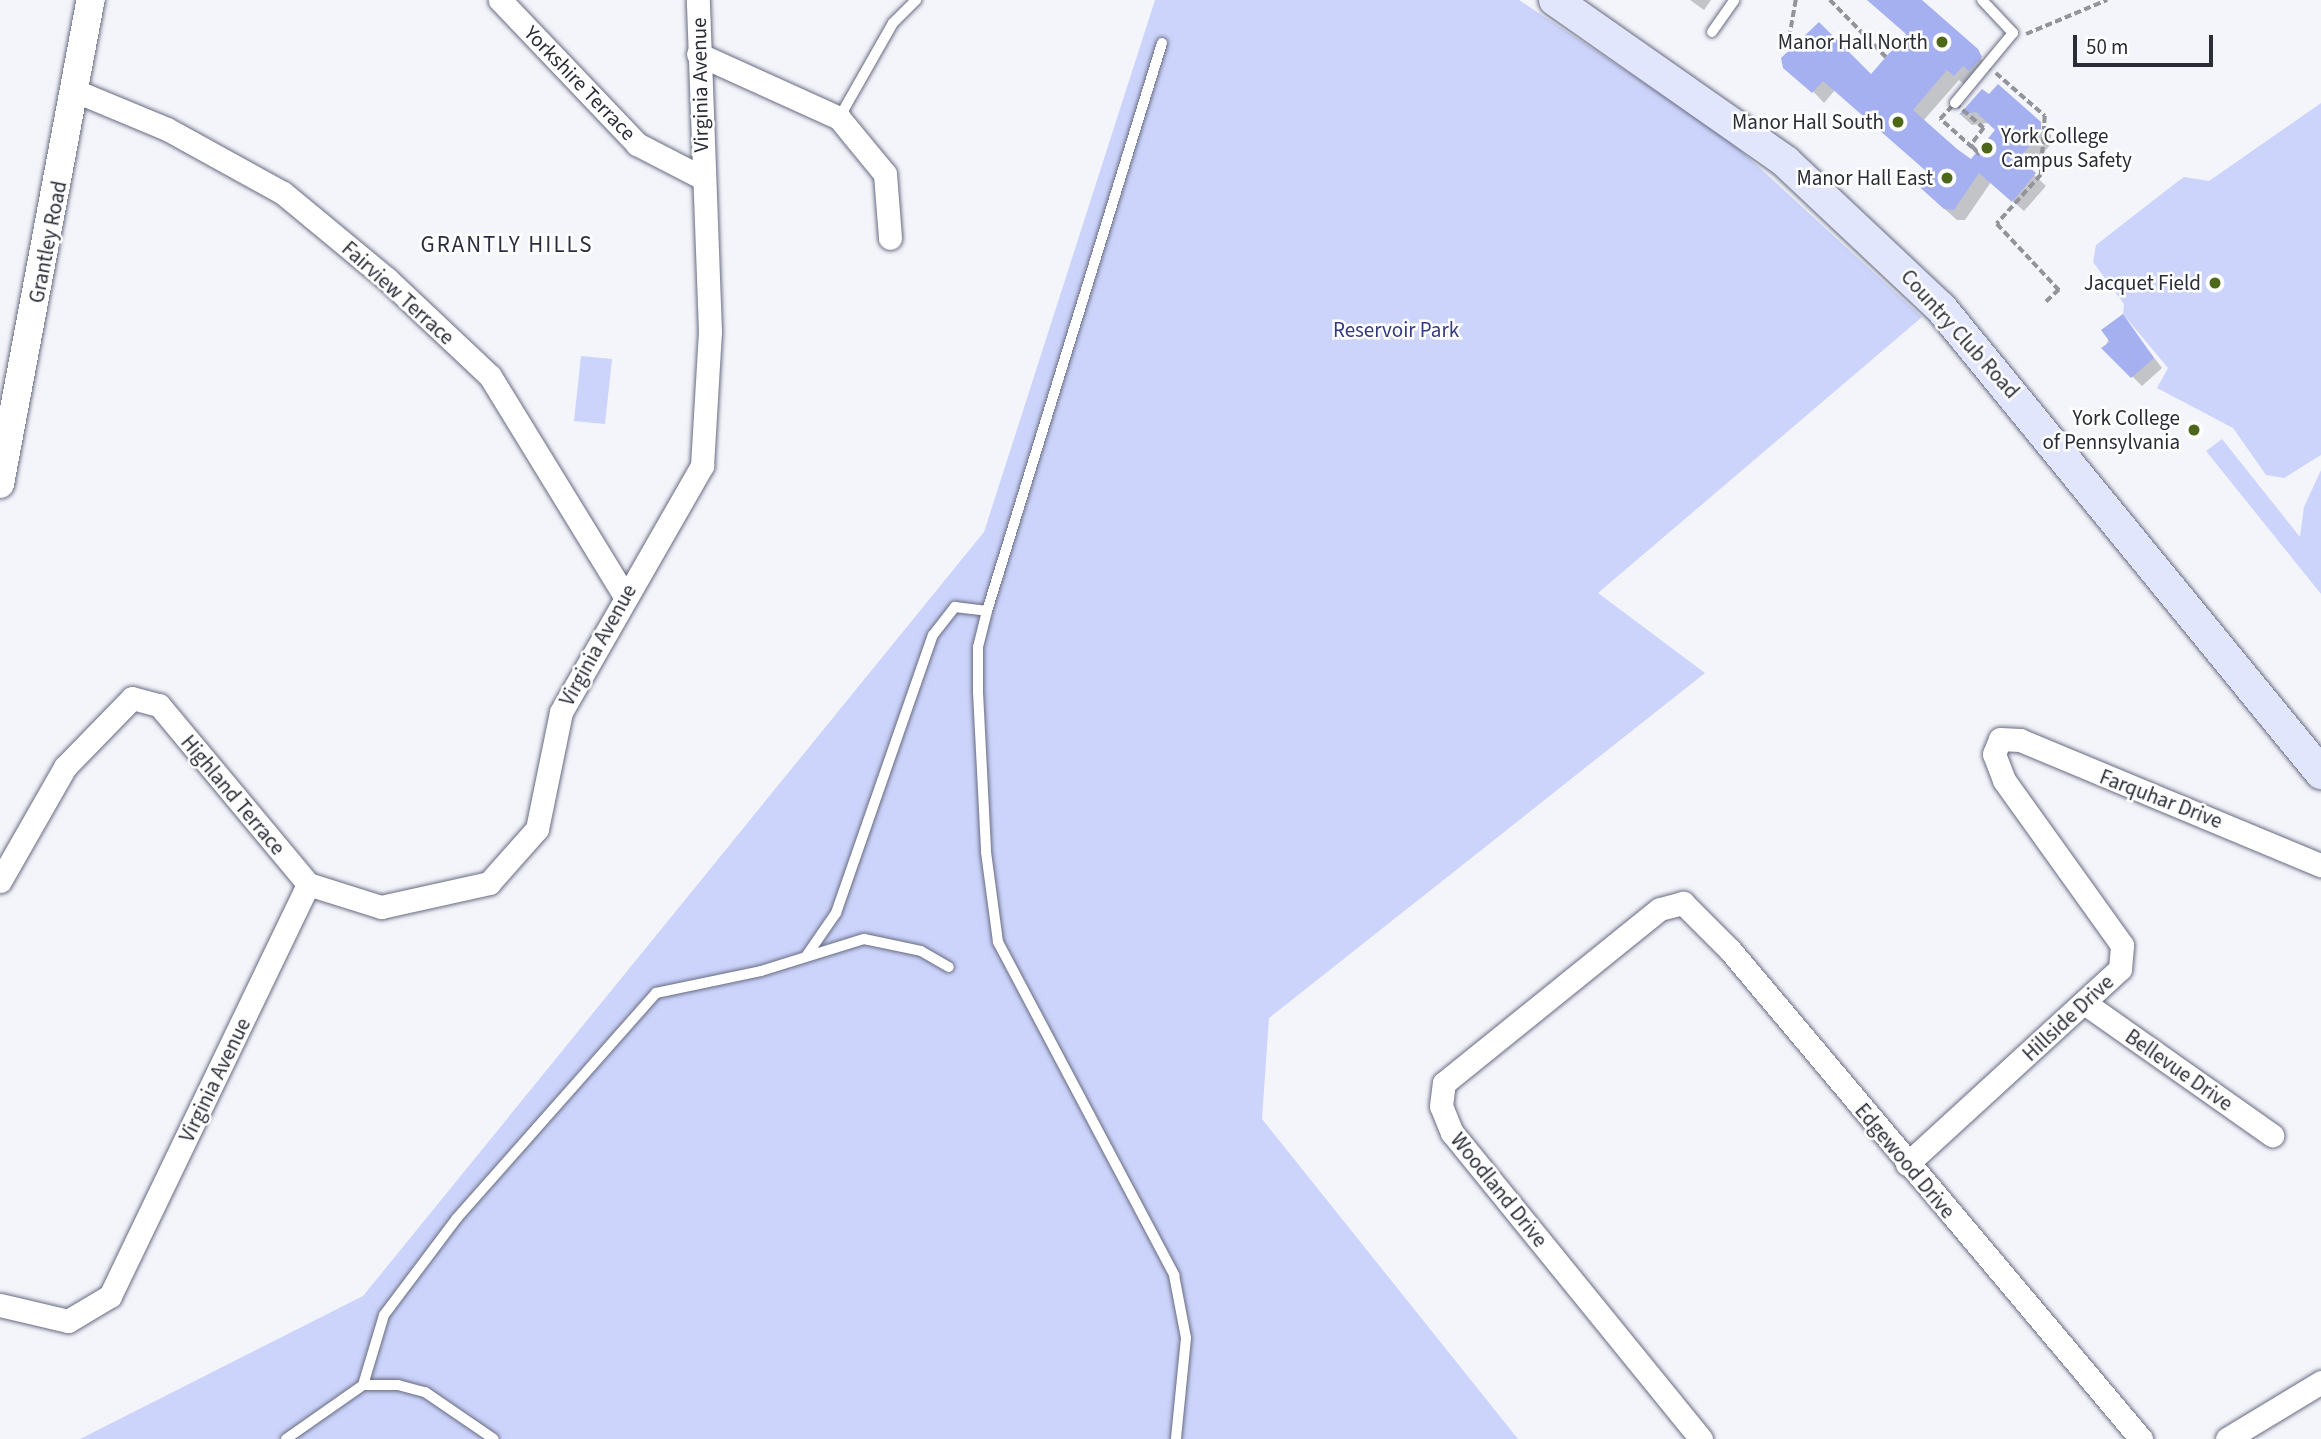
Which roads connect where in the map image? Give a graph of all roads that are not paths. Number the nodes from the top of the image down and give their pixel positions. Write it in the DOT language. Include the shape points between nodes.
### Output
graph roads {
  1 [pos="92,0"];
  2 [pos="499,0"];
  3 [pos="698,0"];
  4 [pos="916,0"];
  5 [pos="1555,0"];
  6 [pos="1734,0"];
  7 [pos="1982,0"];
  8 [pos="1712,32"];
  9 [pos="1162,43"];
  10 [pos="698,54"];
  11 [pos="78,92"];
  12 [pos="1955,103"];
  13 [pos="839,118"];
  14 [pos="702,178"];
  15 [pos="890,238"];
  16 [pos="0,484"];
  17 [pos="625,596"];
  18 [pos="987,611"];
  19 [pos="2000,739"];
  20 [pos="2321,773"];
  21 [pos="2321,865"];
  22 [pos="0,881"];
  23 [pos="308,884"];
  24 [pos="1660,909"];
  25 [pos="807,955"];
  26 [pos="949,967"];
  27 [pos="2086,1004"];
  28 [pos="2272,1135"];
  29 [pos="1906,1164"];
  30 [pos="10,1309"];
  31 [pos="2321,1382"];
  32 [pos="363,1385"];
  33 [pos="289,1438"];
  34 [pos="494,1439"];
  35 [pos="1176,1439"];
  36 [pos="1701,1439"];
  37 [pos="2141,1439"];
  38 [pos="2227,1439"];
  1 -- 11 [label="street, Grantley Road"];
  2 -- 14 [label="street, Yorkshire Terrace" via="637,144"];
  3 -- 10 [label="street, Virginia Avenue"];
  4 -- 13 [label="lane" via="886,33"];
  5 -- 20 [label="main road, Country Club Road" via="1786,162 1941,308"];
  6 -- 8 [label="lane"];
  7 -- 12 [label="lane" via="2013,33"];
  9 -- 18 [label="lane"];
  10 -- 13 [label="street"];
  10 -- 14 [label="street, Virginia Avenue"];
  11 -- 16 [label="street, Grantley Road"];
  11 -- 17 [label="street, Fairview Terrace" via="167,129 283,193 387,279 490,376"];
  13 -- 15 [label="street" via="885,174"];
  14 -- 17 [label="street, Virginia Avenue" via="709,332 702,466"];
  17 -- 23 [label="street, Virginia Avenue" via="561,712 537,830 489,883 381,907"];
  18 -- 25 [label="lane" via="955,607 933,635 836,913"];
  18 -- 35 [label="lane" via="978,647 978,692 986,852 998,942 1174,1275 1185,1338"];
  19 -- 21 [label="street, Farquhar Drive" via="2020,740"];
  19 -- 27 [label="street, Hillside Drive" via="1994,754 2004,780 2122,945 2120,969"];
  22 -- 23 [label="street, Highland Terrace" via="65,767 132,698 159,705"];
  23 -- 30 [label="street, Virginia Avenue" via="110,1296 68,1321"];
  24 -- 29 [label="street, Edgewood Drive" via="1683,903 1701,917"];
  24 -- 36 [label="street, Woodland Drive" via="1444,1083 1441,1106 1452,1133"];
  25 -- 26 [label="lane" via="864,940 921,951"];
  25 -- 32 [label="lane" via="761,971 680,985 640,1005 457,1218 384,1315"];
  27 -- 28 [label="street, Bellevue Drive"];
  27 -- 29 [label="street, Hillside Drive"];
  29 -- 37 [label="street, Edgewood Drive"];
  31 -- 38 [label="street"];
  32 -- 33 [label="lane"];
  32 -- 34 [label="lane" via="425,1392"];
}
